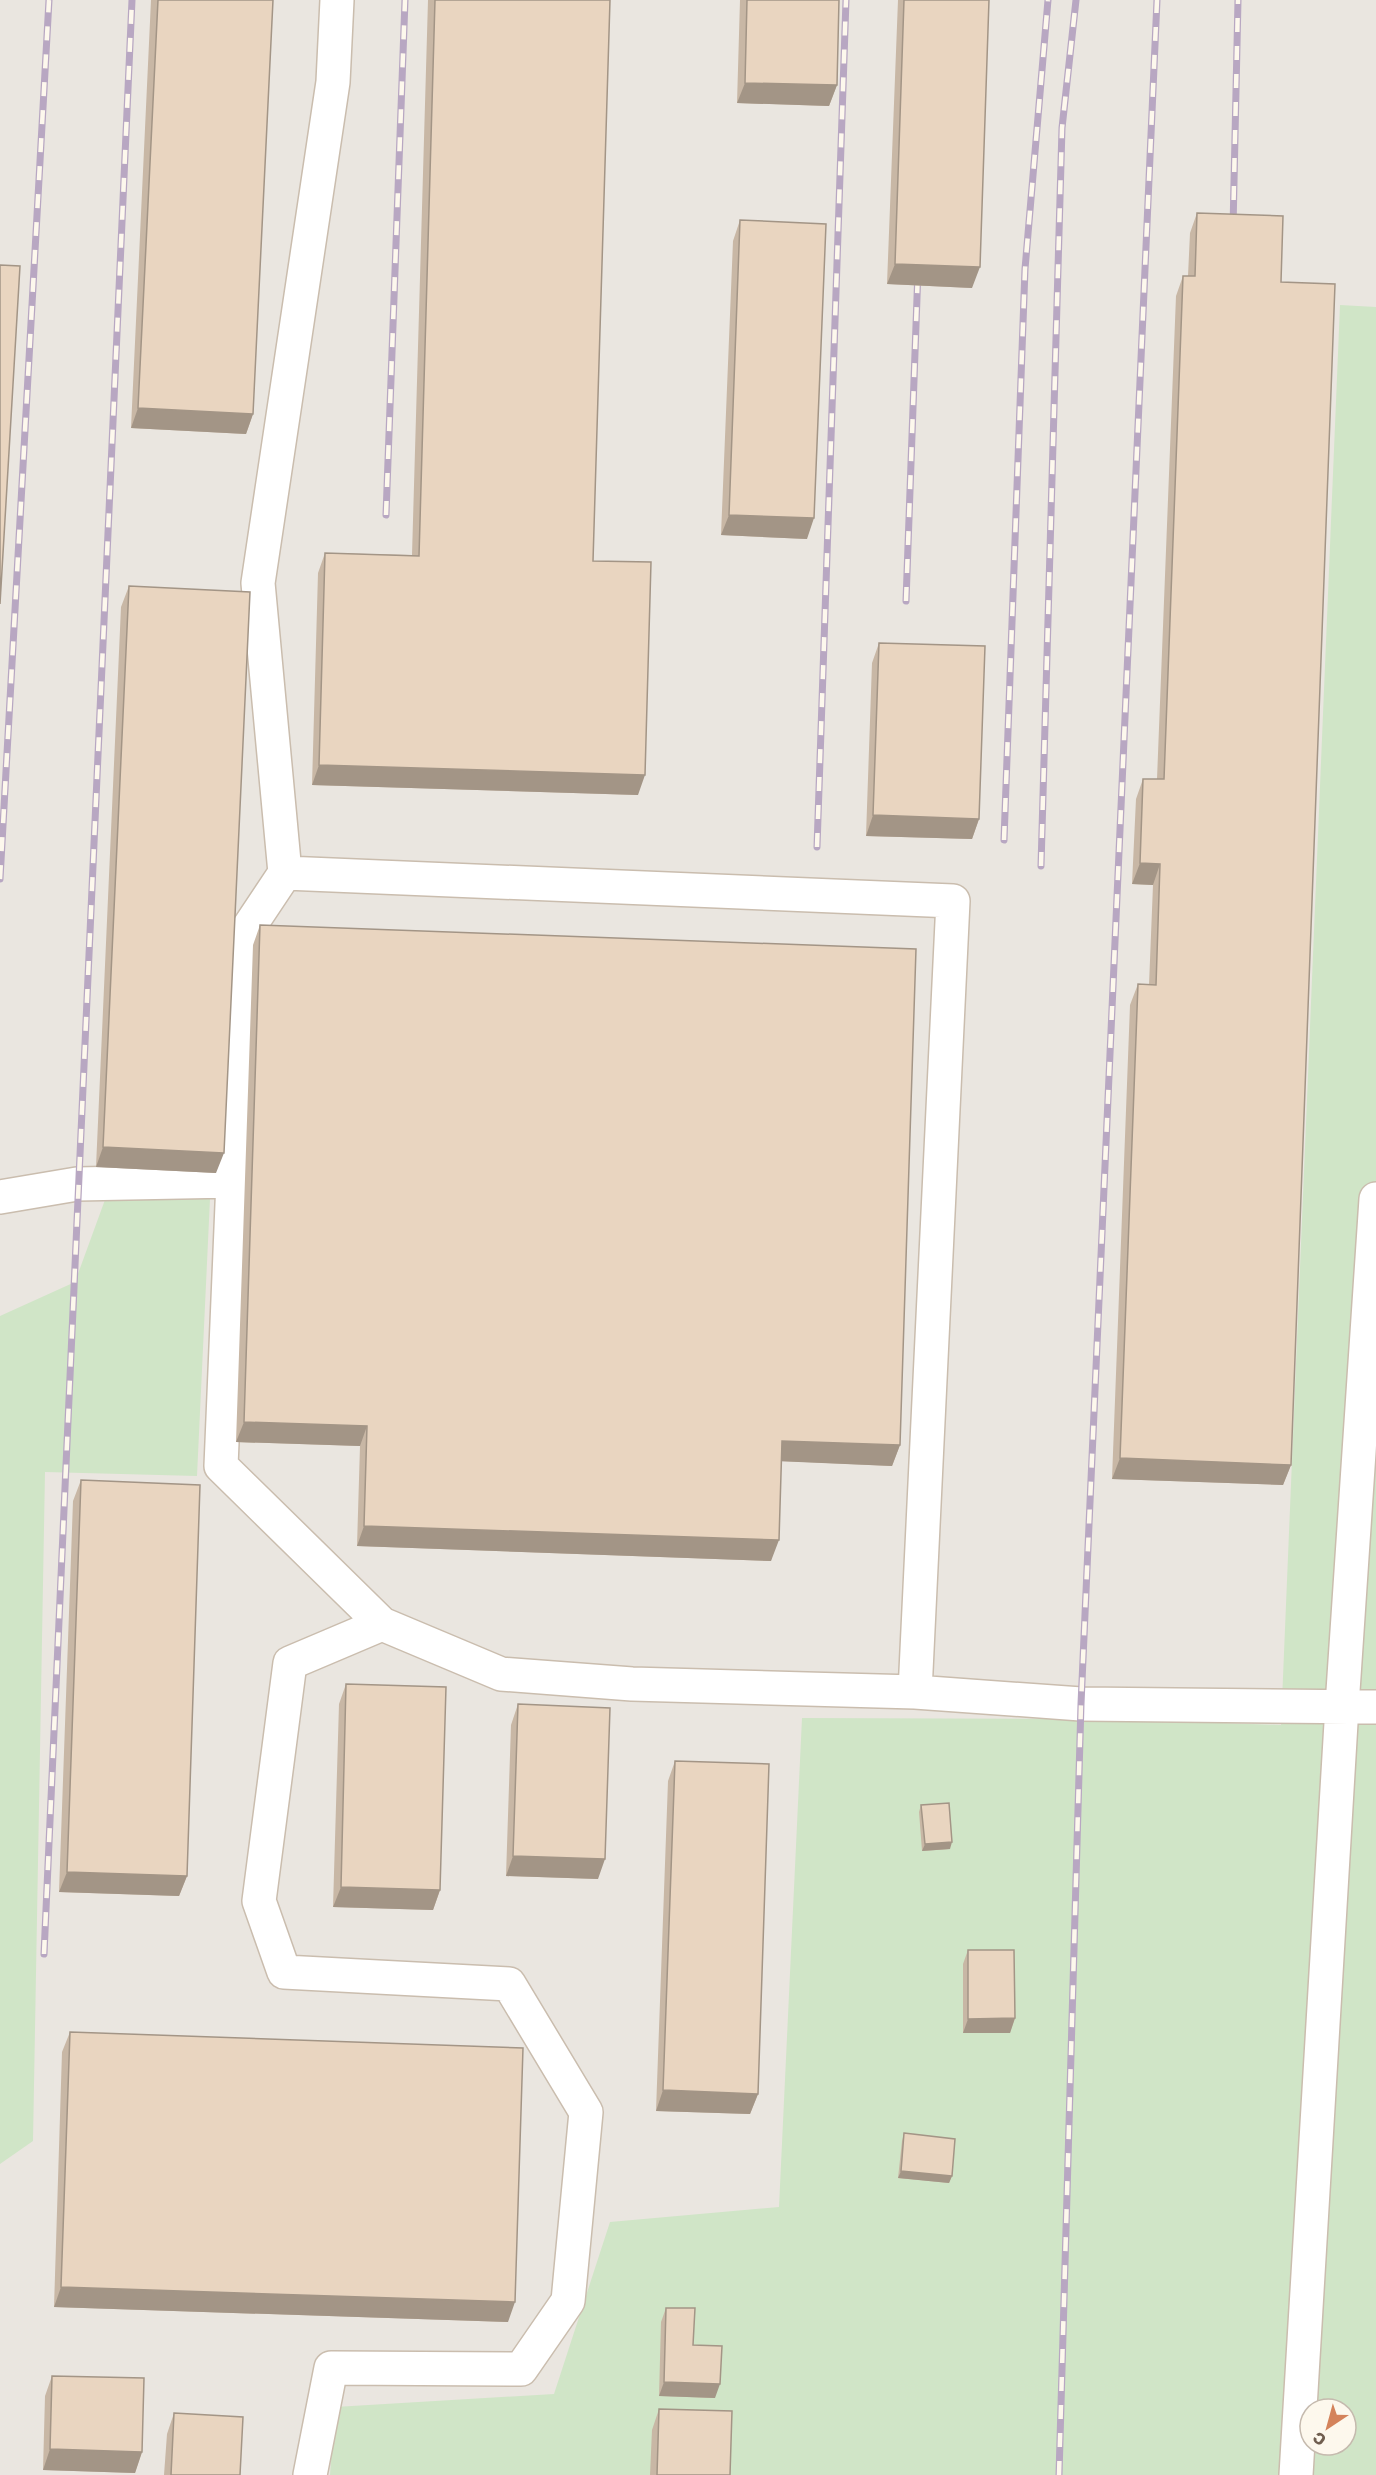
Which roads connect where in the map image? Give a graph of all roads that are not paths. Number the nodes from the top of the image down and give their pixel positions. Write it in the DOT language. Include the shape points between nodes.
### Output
graph roads {
  1 [pos="337,0"];
  2 [pos="285,873"];
  3 [pos="233,1180"];
  4 [pos="0,1197"];
  5 [pos="1376,1199"];
  6 [pos="382,1624"];
  7 [pos="915,1692"];
  8 [pos="1342,1706"];
  9 [pos="1376,1707"];
  10 [pos="310,2475"];
  11 [pos="1296,2475"];
  1 -- 2 [label="lane" via="333,82 258,583"];
  2 -- 3 [label="lane" via="247,930"];
  2 -- 7 [label="lane" via="953,901"];
  3 -- 4 [label="lane" via="77,1184"];
  3 -- 6 [label="lane" via="221,1466"];
  5 -- 8 [label="lane"];
  6 -- 7 [label="lane" via="501,1674 632,1684"];
  6 -- 10 [label="lane" via="290,1664 259,1901 284,1972 509,1984 586,2112 568,2301 521,2369 331,2368"];
  7 -- 8 [label="lane" via="1081,1704"];
  8 -- 9 [label="lane"];
  8 -- 11 [label="lane"];
}
